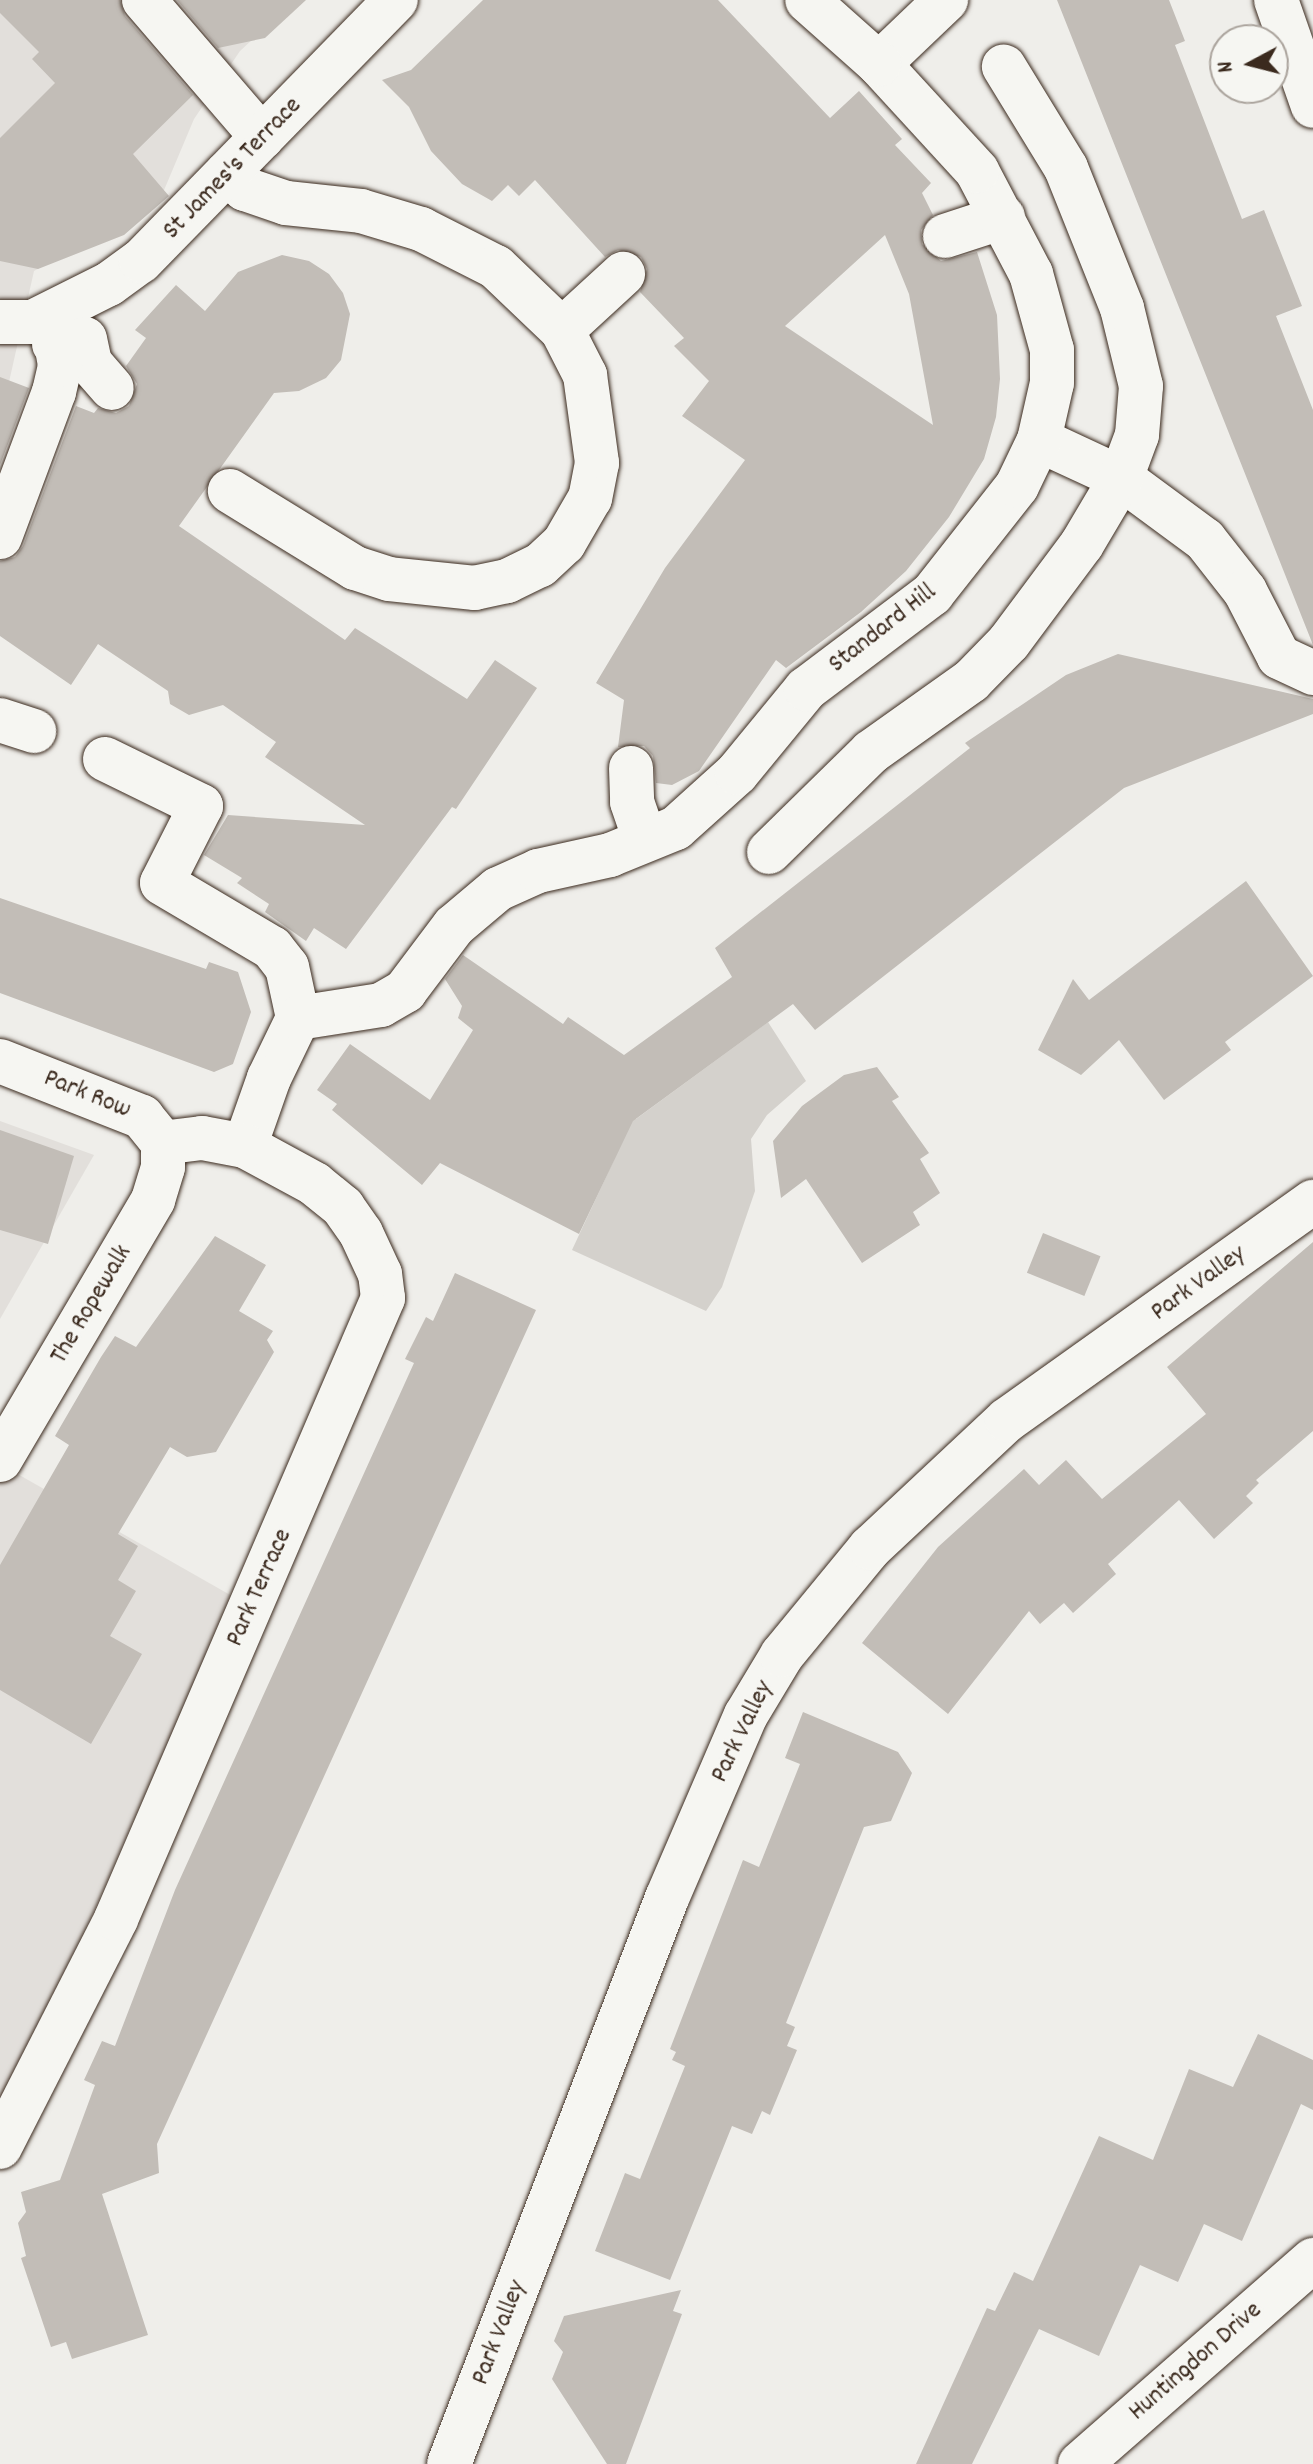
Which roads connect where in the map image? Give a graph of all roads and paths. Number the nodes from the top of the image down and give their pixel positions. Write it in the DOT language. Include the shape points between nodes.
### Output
graph roads {
  1 [pos="144,0"];
  2 [pos="396,0"];
  3 [pos="807,0"];
  4 [pos="946,0"];
  5 [pos="1276,0"];
  6 [pos="879,64"];
  7 [pos="1004,67"];
  8 [pos="1313,106"];
  9 [pos="262,137"];
  10 [pos="227,173"];
  11 [pos="1003,217"];
  12 [pos="945,236"];
  13 [pos="623,274"];
  14 [pos="0,322"];
  15 [pos="53,329"];
  16 [pos="562,330"];
  17 [pos="112,388"];
  18 [pos="1039,440"];
  19 [pos="1121,478"];
  20 [pos="230,491"];
  21 [pos="0,537"];
  22 [pos="1313,673"];
  23 [pos="105,759"];
  24 [pos="631,768"];
  25 [pos="644,837"];
  26 [pos="769,852"];
  27 [pos="298,1018"];
  28 [pos="0,1061"];
  29 [pos="163,1143"];
  30 [pos="245,1146"];
  31 [pos="1313,1202"];
  32 [pos="0,1460"];
  33 [pos="0,2147"];
  34 [pos="1313,2260"];
  35 [pos="449,2464"];
  36 [pos="1080,2464"];
  1 -- 9 [label="street"];
  2 -- 9 [label="street, St James's Terrace"];
  3 -- 6 [label="street, Standard Hill"];
  4 -- 6 [label="street"];
  5 -- 8 [label="street"];
  6 -- 11 [label="street, Standard Hill" via="977,171"];
  7 -- 19 [label="street" via="1066,168 1137,359 1137,435"];
  9 -- 10 [label="street, St James's Terrace"];
  10 -- 15 [label="street, St James's Terrace" via="141,261"];
  10 -- 16 [label="street" via="245,189 286,203 361,211 457,244 496,267"];
  11 -- 12 [label="street"];
  11 -- 18 [label="street, Standard Hill" via="1031,274 1052,350 1052,383"];
  13 -- 16 [label="street"];
  14 -- 15 [label="street" via="33,322"];
  15 -- 17 [label="street" via="85,339 90,363"];
  15 -- 21 [label="street" via="60,365 54,392"];
  16 -- 20 [label="street" via="585,375 597,463 590,498 564,543 540,565 507,581 475,588 389,579 330,556"];
  18 -- 19 [label="street"];
  18 -- 25 [label="street, Standard Hill" via="1017,486 954,550 890,629 806,689 704,806 676,828"];
  19 -- 22 [label="street" via="1205,540 1245,591 1279,657"];
  19 -- 26 [label="street" via="1064,572 1009,642 971,681 871,752"];
  23 -- 27 [label="street" via="201,806 162,883 272,948 287,967"];
  24 -- 25 [label="street" via="632,802"];
  25 -- 27 [label="street, Standard Hill" via="610,855 538,871 498,889 454,926 405,991 381,1005"];
  27 -- 30 [label="street"];
  28 -- 29 [label="street, Park Row" via="142,1117"];
  29 -- 30 [label="street, Park Terrace" via="202,1138"];
  29 -- 32 [label="street, The Ropewalk" via="163,1167 153,1200"];
  30 -- 33 [label="street, Park Terrace" via="315,1184 343,1207 380,1274 383,1298 116,1919"];
  31 -- 35 [label="street, Park Valley" via="1007,1420 870,1548 782,1655 746,1715 667,1898"];
  34 -- 36 [label="street, Huntingdon Drive"];
}
